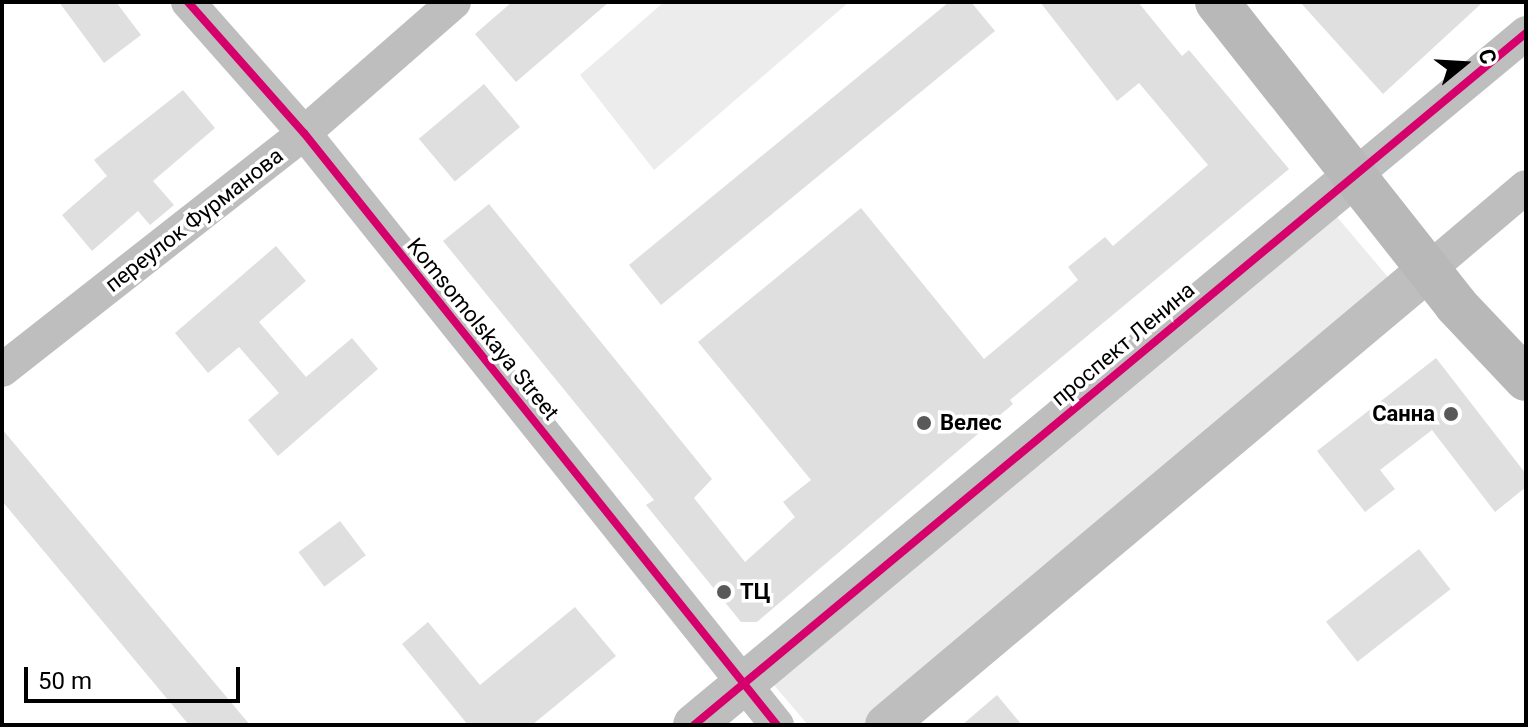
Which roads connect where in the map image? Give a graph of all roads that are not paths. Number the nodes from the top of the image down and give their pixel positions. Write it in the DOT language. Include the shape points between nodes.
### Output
graph roads {
  1 [pos="188,2"];
  2 [pos="454,2"];
  3 [pos="1217,2"];
  4 [pos="1526,33"];
  5 [pos="304,133"];
  6 [pos="1354,176"];
  7 [pos="1526,187"];
  8 [pos="1428,270"];
  9 [pos="2,370"];
  10 [pos="1526,379"];
  11 [pos="743,684"];
  12 [pos="694,725"];
  13 [pos="777,725"];
  14 [pos="886,725"];
  1 -- 5 [label="street, Komsomolskaya Street"];
  2 -- 5 [label="street, переулок Фурманова"];
  3 -- 6 [label="main road"];
  4 -- 6 [label="street, проспект Ленина"];
  5 -- 9 [label="street, переулок Фурманова"];
  5 -- 11 [label="street, Komsomolskaya Street"];
  6 -- 8 [label="main road"];
  6 -- 11 [label="street, проспект Ленина"];
  7 -- 8 [label="street"];
  8 -- 10 [label="main road"];
  8 -- 14 [label="street"];
  11 -- 12 [label="street, проспект Ленина"];
  11 -- 13 [label="street"];
}
